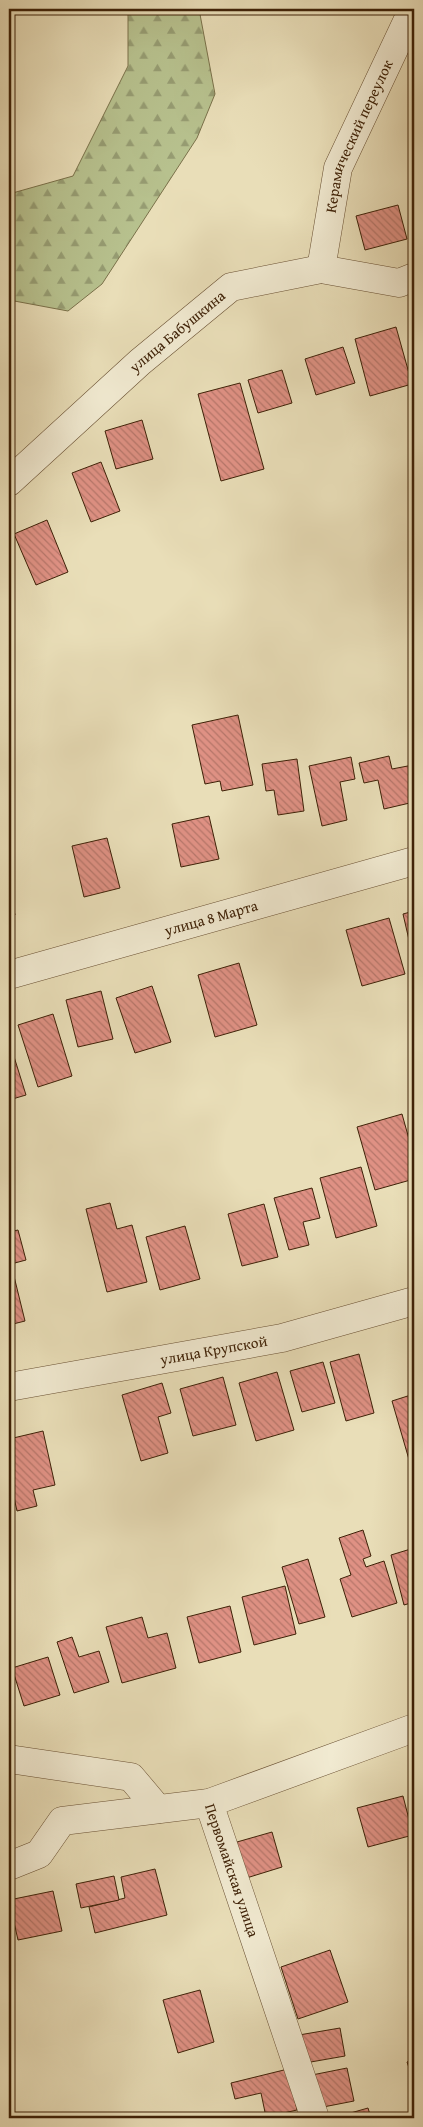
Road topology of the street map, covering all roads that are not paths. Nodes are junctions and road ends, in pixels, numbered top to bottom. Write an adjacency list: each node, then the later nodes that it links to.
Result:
1 (414, 9): 2 (street, Керамический переулок)
2 (321, 269): 3 (street, улица Бабушкина); 4 (street, улица Бабушкина)
3 (414, 277)
4 (9, 482)
5 (414, 861): 6 (street, улица 8 Марта)
6 (9, 975)
7 (414, 1301): 8 (street, улица Крупской)
8 (9, 1386)
9 (414, 1728): 11 (street, Первомайская улица)
10 (9, 1759): 12 (street)
11 (209, 1803): 12 (street); 14 (street, Первомайская улица)
12 (158, 1809): 13 (street)
13 (9, 1866)
14 (315, 2118)

